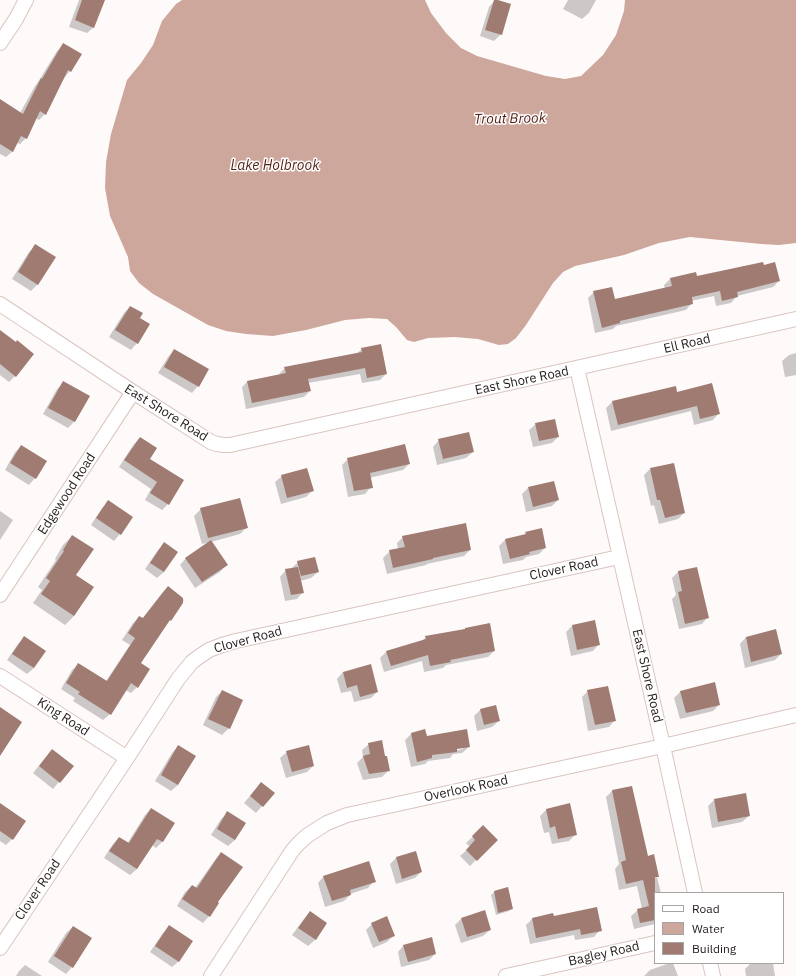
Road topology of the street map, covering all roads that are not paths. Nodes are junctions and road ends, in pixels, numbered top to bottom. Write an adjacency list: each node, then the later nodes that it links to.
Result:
1 (26, 0): 2 (street)
2 (0, 43)
3 (0, 304): 6 (street, East Shore Road)
4 (796, 319): 5 (street, Ell Road)
5 (577, 368): 6 (street, East Shore Road); 7 (street, East Shore Road)
6 (133, 392): 8 (street, Edgewood Road)
7 (619, 557): 11 (street, East Shore Road); 12 (street, Clover Road)
8 (0, 595)
9 (0, 676): 12 (street, King Road)
10 (796, 715): 11 (street, Overlook Road)
11 (663, 746): 13 (street, East Shore Road); 17 (street, Overlook Road)
12 (127, 758): 15 (street, Clover Road)
13 (695, 892)
14 (654, 943): 18 (street, Bagley Road)
15 (0, 948)
16 (710, 964): 19 (street)
17 (211, 976)
18 (506, 976)
19 (713, 976)

